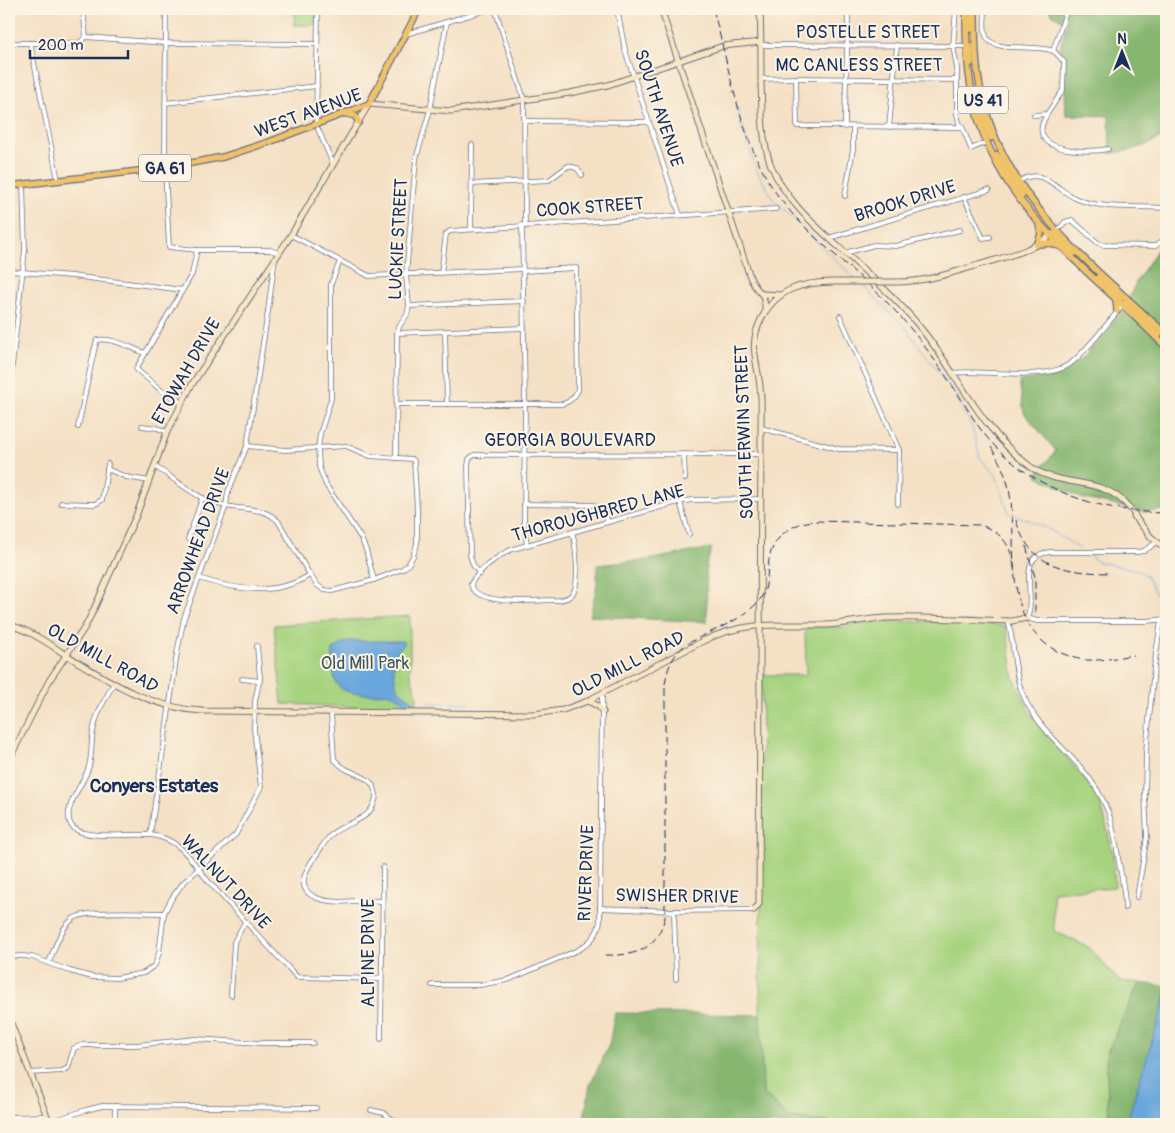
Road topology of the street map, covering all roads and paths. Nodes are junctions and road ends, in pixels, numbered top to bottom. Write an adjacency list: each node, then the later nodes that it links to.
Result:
1 (84, 9): 19 (street)
2 (166, 9): 22 (street)
3 (318, 9): 24 (street)
4 (420, 9): 18 (main road, ETOWAH DRIVE)
5 (490, 9): 17 (street)
6 (495, 9): 38 (street)
7 (618, 9): 31 (street, SOUTH AVENUE)
8 (661, 9): 30 (street)
9 (760, 9): 10 (street); 23 (street)
10 (848, 9): 25 (street)
11 (956, 9): 27 (street)
12 (966, 9): 28 (main road, US 41)
13 (971, 9): 28 (main road)
14 (974, 9): 28 (main road, US 41)
15 (985, 9): 29 (street)
16 (1067, 9): 29 (street)
17 (447, 22): 18 (street); 41 (street, LUCKIE STREET)
18 (406, 34): 40 (main road, ETOWAH DRIVE)
19 (86, 37): 21 (street); 22 (street)
20 (9, 43): 21 (street)
21 (30, 43): 59 (street)
22 (165, 43): 24 (street); 39 (street)
23 (761, 43): 25 (street, POSTELLE STREET); 30 (street, WEST AVENUE); 32 (street)
24 (316, 44): 37 (street)
25 (848, 45): 26 (street, POSTELLE STREET); 34 (street)
26 (897, 45): 27 (street, POSTELLE STREET); 35 (street)
27 (954, 46): 28 (street, POSTELLE STREET); 36 (street)
28 (971, 46): 53 (main road, US 41); 61 (main road, US 41)
29 (1053, 51): 43 (street)
30 (678, 61): 31 (street, WEST AVENUE); 70 (street)
31 (634, 76): 38 (street, WEST AVENUE); 47 (street, SOUTH AVENUE)
32 (762, 78): 33 (street, MC CANLESS STREET); 80 (street)
33 (796, 78): 34 (street, MC CANLESS STREET); 49 (street)
34 (845, 78): 35 (street, MC CANLESS STREET); 49 (street)
35 (893, 80): 36 (street, MC CANLESS STREET); 51 (street)
36 (957, 80): 52 (street)
37 (316, 86): 39 (street); 48 (street)
38 (524, 100): 41 (street, WEST AVENUE); 46 (street)
39 (165, 103): 57 (street)
40 (369, 104): 41 (street, WEST AVENUE); 42 (main road, WEST AVENUE / GA 61); 45 (street, ETOWAH DRIVE)
41 (430, 110): 93 (street, LUCKIE STREET)
42 (344, 113): 45 (main road); 48 (main road, WEST AVENUE / GA 61)
43 (1047, 114): 44 (street); 55 (street)
44 (1034, 115)
45 (359, 122): 56 (street, ETOWAH DRIVE)
46 (525, 122): 47 (street); 60 (street)
47 (648, 122): 71 (street, SOUTH AVENUE)
48 (317, 127): 56 (street); 57 (main road, WEST AVENUE / GA 61)
49 (845, 127): 50 (street)
50 (853, 127): 51 (street); 66 (street)
51 (889, 127): 52 (street)
52 (960, 127): 53 (street)
53 (986, 139): 72 (main road, US 41); 77 (main road)
54 (472, 144): 63 (street)
55 (1108, 149)
56 (333, 164): 76 (street, ETOWAH DRIVE)
57 (165, 168): 59 (main road, WEST AVENUE / GA 61); 83 (street)
58 (582, 175): 60 (street)
59 (58, 180): 62 (main road, WEST AVENUE / GA 61)
60 (525, 181): 63 (street); 73 (street)
61 (1018, 182): 68 (street); 77 (main road, US 41)
62 (23, 184): 64 (main road, WEST AVENUE / GA 61); 91 (street)
63 (472, 184): 74 (street)
64 (9, 186)
65 (988, 190): 67 (street, BROOK DRIVE)
66 (845, 196)
67 (964, 197): 79 (street); 80 (street, BROOK DRIVE)
68 (1166, 208)
69 (776, 209): 70 (street, COOK STREET)
70 (728, 211): 71 (street, COOK STREET); 95 (street)
71 (680, 215): 73 (street, COOK STREET)
72 (1038, 223): 77 (main road, US 41); 81 (main road)
73 (523, 224): 74 (street, COOK STREET); 89 (street)
74 (471, 229): 92 (street, COOK STREET)
75 (960, 230): 85 (street)
76 (291, 234): 84 (street, ETOWAH DRIVE); 87 (street)
77 (1053, 234): 78 (street); 81 (street); 82 (main road, US 41); 99 (main road, US 41)
78 (1166, 236)
79 (990, 237)
80 (829, 238): 85 (street)
81 (1038, 245): 82 (main road); 96 (street, bridge)
82 (1063, 248): 88 (main road, US 41)
83 (197, 250): 84 (street); 94 (street)
84 (279, 253): 86 (street, ETOWAH DRIVE)
85 (846, 253): 114 (street)
86 (275, 258): 116 (street, ETOWAH DRIVE); 124 (street, ARROWHEAD DRIVE)
87 (340, 261): 93 (street); 125 (street)
88 (1078, 263): 97 (main road, US 41); 99 (main road)
89 (523, 270): 92 (street); 98 (street); 119 (street)
90 (9, 271): 91 (street)
91 (22, 271): 94 (street); 107 (street)
92 (441, 273): 93 (street)
93 (406, 275): 101 (street, LUCKIE STREET)
94 (183, 290): 113 (street)
95 (762, 294): 96 (street); 100 (street); 103 (street)
96 (781, 295): 100 (street, SOUTH ERWIN STREET)
97 (1115, 298): 99 (main road, US 41); 102 (main road)
98 (524, 301): 101 (street); 105 (street)
99 (1125, 302): 102 (street); 110 (main road, US 41); 111 (main road); 112 (main road, US 41)
100 (772, 303): 103 (street, SOUTH ERWIN STREET)
101 (409, 306): 109 (street, LUCKIE STREET)
102 (1117, 311): 114 (street)
103 (764, 314): 122 (street, SOUTH ERWIN STREET)
104 (840, 316): 126 (street)
105 (524, 328): 108 (street); 119 (street)
106 (9, 330): 107 (street)
107 (16, 330): 115 (street)
108 (445, 332): 109 (street); 118 (street)
109 (397, 333): 117 (street, LUCKIE STREET)
110 (1166, 334)
111 (1166, 341)
112 (1166, 347)
113 (145, 353): 116 (street); 120 (street)
114 (952, 373): 147 (street)
115 (9, 392)
116 (182, 403): 123 (street, ETOWAH DRIVE)
117 (396, 404): 118 (street); 130 (street, LUCKIE STREET)
118 (447, 404): 119 (street)
119 (525, 404): 127 (street)
120 (78, 426)
121 (142, 426): 123 (street)
122 (761, 428): 126 (street); 129 (street, SOUTH ERWIN STREET)
123 (168, 432): 132 (street, ETOWAH DRIVE)
124 (247, 446): 125 (street); 142 (street, ARROWHEAD DRIVE)
125 (318, 448): 130 (street); 153 (street)
126 (899, 450): 141 (street)
127 (524, 454): 128 (street, GEORGIA BOULEVARD); 140 (street); 150 (street, GEORGIA BOULEVARD)
128 (684, 454): 129 (street, GEORGIA BOULEVARD); 134 (street)
129 (761, 454): 136 (street, SOUTH ERWIN STREET)
130 (396, 458): 153 (street)
131 (108, 464): 133 (street)
132 (154, 466): 135 (street, ETOWAH DRIVE); 137 (street)
133 (107, 469): 135 (street); 139 (street)
134 (685, 479)
135 (149, 480): 161 (street, ETOWAH DRIVE)
136 (761, 499): 138 (street, THOROUGHBRED LANE); 158 (street, SOUTH ERWIN STREET)
137 (202, 500): 142 (street); 146 (street)
138 (680, 502): 143 (street, THOROUGHBRED LANE); 145 (street)
139 (61, 503)
140 (524, 504): 143 (street); 148 (street)
141 (898, 504)
142 (226, 506): 151 (street); 152 (street, ARROWHEAD DRIVE)
143 (608, 522): 144 (street, THOROUGHBRED LANE)
144 (572, 532): 148 (street, THOROUGHBRED LANE); 150 (street)
145 (689, 534)
146 (188, 538)
147 (1157, 542): 149 (street); 154 (street)
148 (526, 545): 150 (street, THOROUGHBRED LANE)
149 (1166, 549)
150 (480, 574)
151 (310, 575): 152 (street); 153 (street)
152 (199, 578): 167 (street, ARROWHEAD DRIVE)
153 (374, 580)
154 (1027, 618): 156 (street, OLD MILL ROAD); 157 (street)
155 (1166, 619): 157 (street)
156 (1008, 621): 158 (street, OLD MILL ROAD); 178 (street)
157 (1161, 621): 175 (street)
158 (760, 625): 165 (street, OLD MILL ROAD); 179 (street, SOUTH ERWIN STREET)
159 (9, 626): 161 (street, OLD MILL ROAD)
160 (257, 646): 163 (street)
161 (66, 655): 164 (street, OLD MILL ROAD); 171 (street, ETOWAH DRIVE)
162 (242, 679): 163 (street)
163 (260, 681): 168 (street)
164 (114, 683): 167 (street, OLD MILL ROAD); 172 (street, WALNUT DRIVE)
165 (602, 695): 166 (street, OLD MILL ROAD); 170 (street, RIVER DRIVE)
166 (588, 701): 169 (street, OLD MILL ROAD); 170 (street)
167 (170, 707): 168 (street, OLD MILL ROAD); 172 (street, ARROWHEAD DRIVE)
168 (255, 711): 169 (street, OLD MILL ROAD); 174 (street)
169 (330, 712): 176 (street)
170 (602, 712): 177 (street, RIVER DRIVE)
171 (9, 764)
172 (150, 835): 174 (street, WALNUT DRIVE)
173 (382, 867): 176 (street, ALPINE DRIVE)
174 (198, 869): 181 (street); 182 (street, WALNUT DRIVE)
175 (1137, 897)
176 (381, 901): 185 (street, ALPINE DRIVE)
177 (600, 908): 180 (street, SWISHER DRIVE); 187 (street, RIVER DRIVE)
178 (1125, 908)
179 (754, 910): 180 (street, SWISHER DRIVE)
180 (674, 911): 186 (street)
181 (164, 914): 184 (street); 184 (street)
182 (245, 922): 185 (street, WALNUT DRIVE); 188 (street)
183 (9, 957): 184 (street)
184 (49, 962)
185 (381, 979): 190 (street, ALPINE DRIVE)
186 (676, 979)
187 (432, 985)
188 (231, 995)
189 (9, 1018): 192 (street)
190 (381, 1039)
191 (314, 1044): 192 (street)
192 (30, 1073): 196 (street)
193 (115, 1106): 194 (street); 198 (street); 199 (street)
194 (316, 1108)
195 (371, 1110): 200 (street)
196 (46, 1116): 197 (street); 198 (street)
197 (9, 1117)
198 (49, 1123)
199 (115, 1124)
200 (398, 1124)

